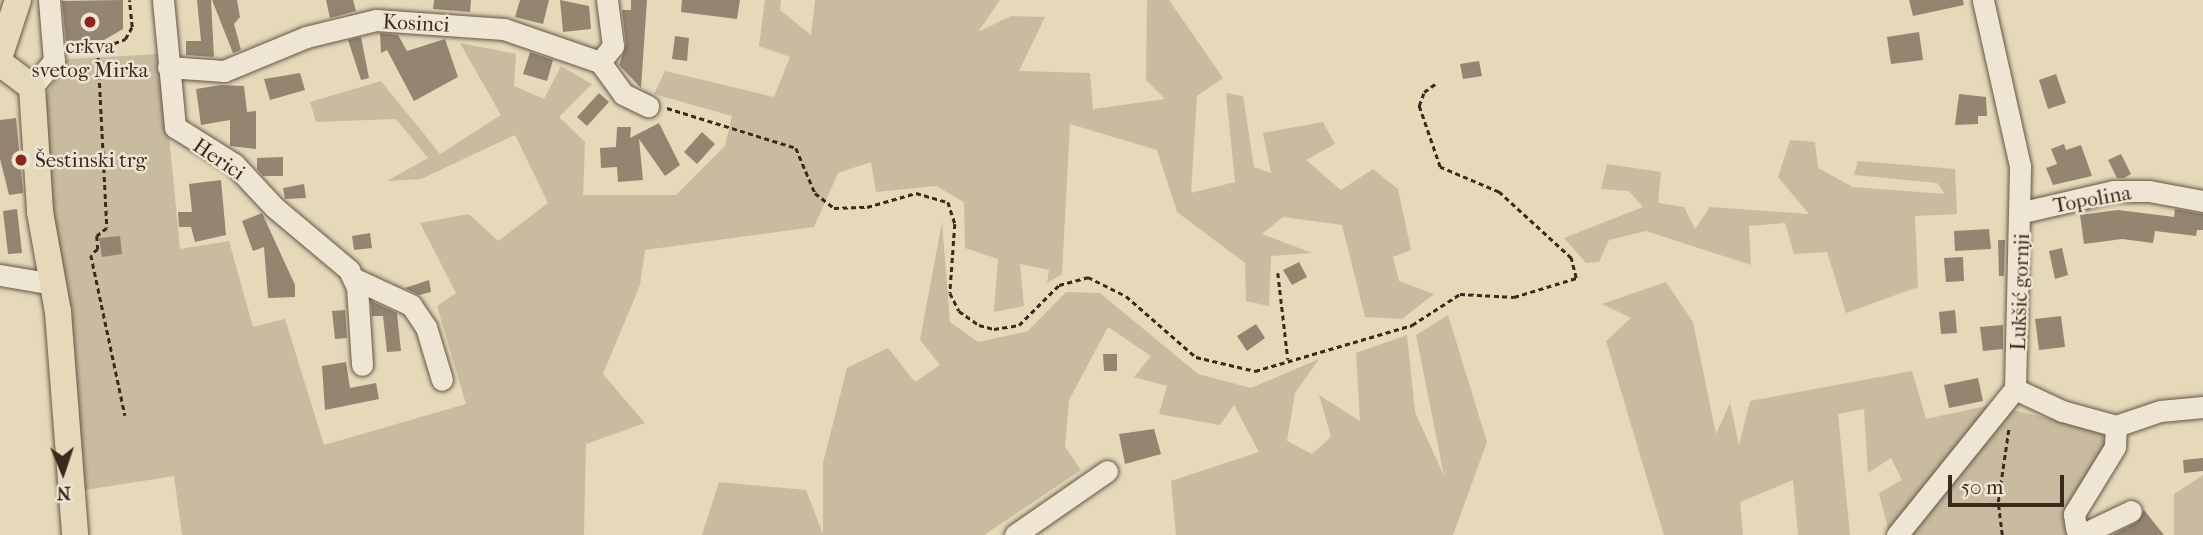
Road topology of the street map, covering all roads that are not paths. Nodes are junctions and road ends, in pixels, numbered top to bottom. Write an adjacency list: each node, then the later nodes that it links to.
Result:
1 (48, 0): 10 (street)
2 (163, 0): 9 (street, Herici)
3 (607, 0): 7 (street)
4 (1983, 0): 13 (street, Lukšić gornji)
5 (14, 7): 6 (main road)
6 (0, 55)
7 (600, 62): 9 (street, Kosinci); 11 (street)
8 (0, 63): 10 (main road)
9 (168, 67): 15 (street, Herici)
10 (32, 87): 16 (main road)
11 (648, 106)
12 (2203, 201): 13 (street, Topolina)
13 (2023, 212): 19 (street, Lukšić gornji)
14 (0, 275): 16 (street)
15 (355, 279): 17 (street); 18 (street, Herici)
16 (54, 284): 24 (main road)
17 (362, 365)
18 (442, 380)
19 (2015, 390): 21 (street); 26 (street)
20 (2203, 407): 21 (street)
21 (2116, 426): 23 (street)
22 (1107, 471): 25 (street)
23 (2131, 511)
24 (75, 535)
25 (1015, 535)
26 (1897, 535)

